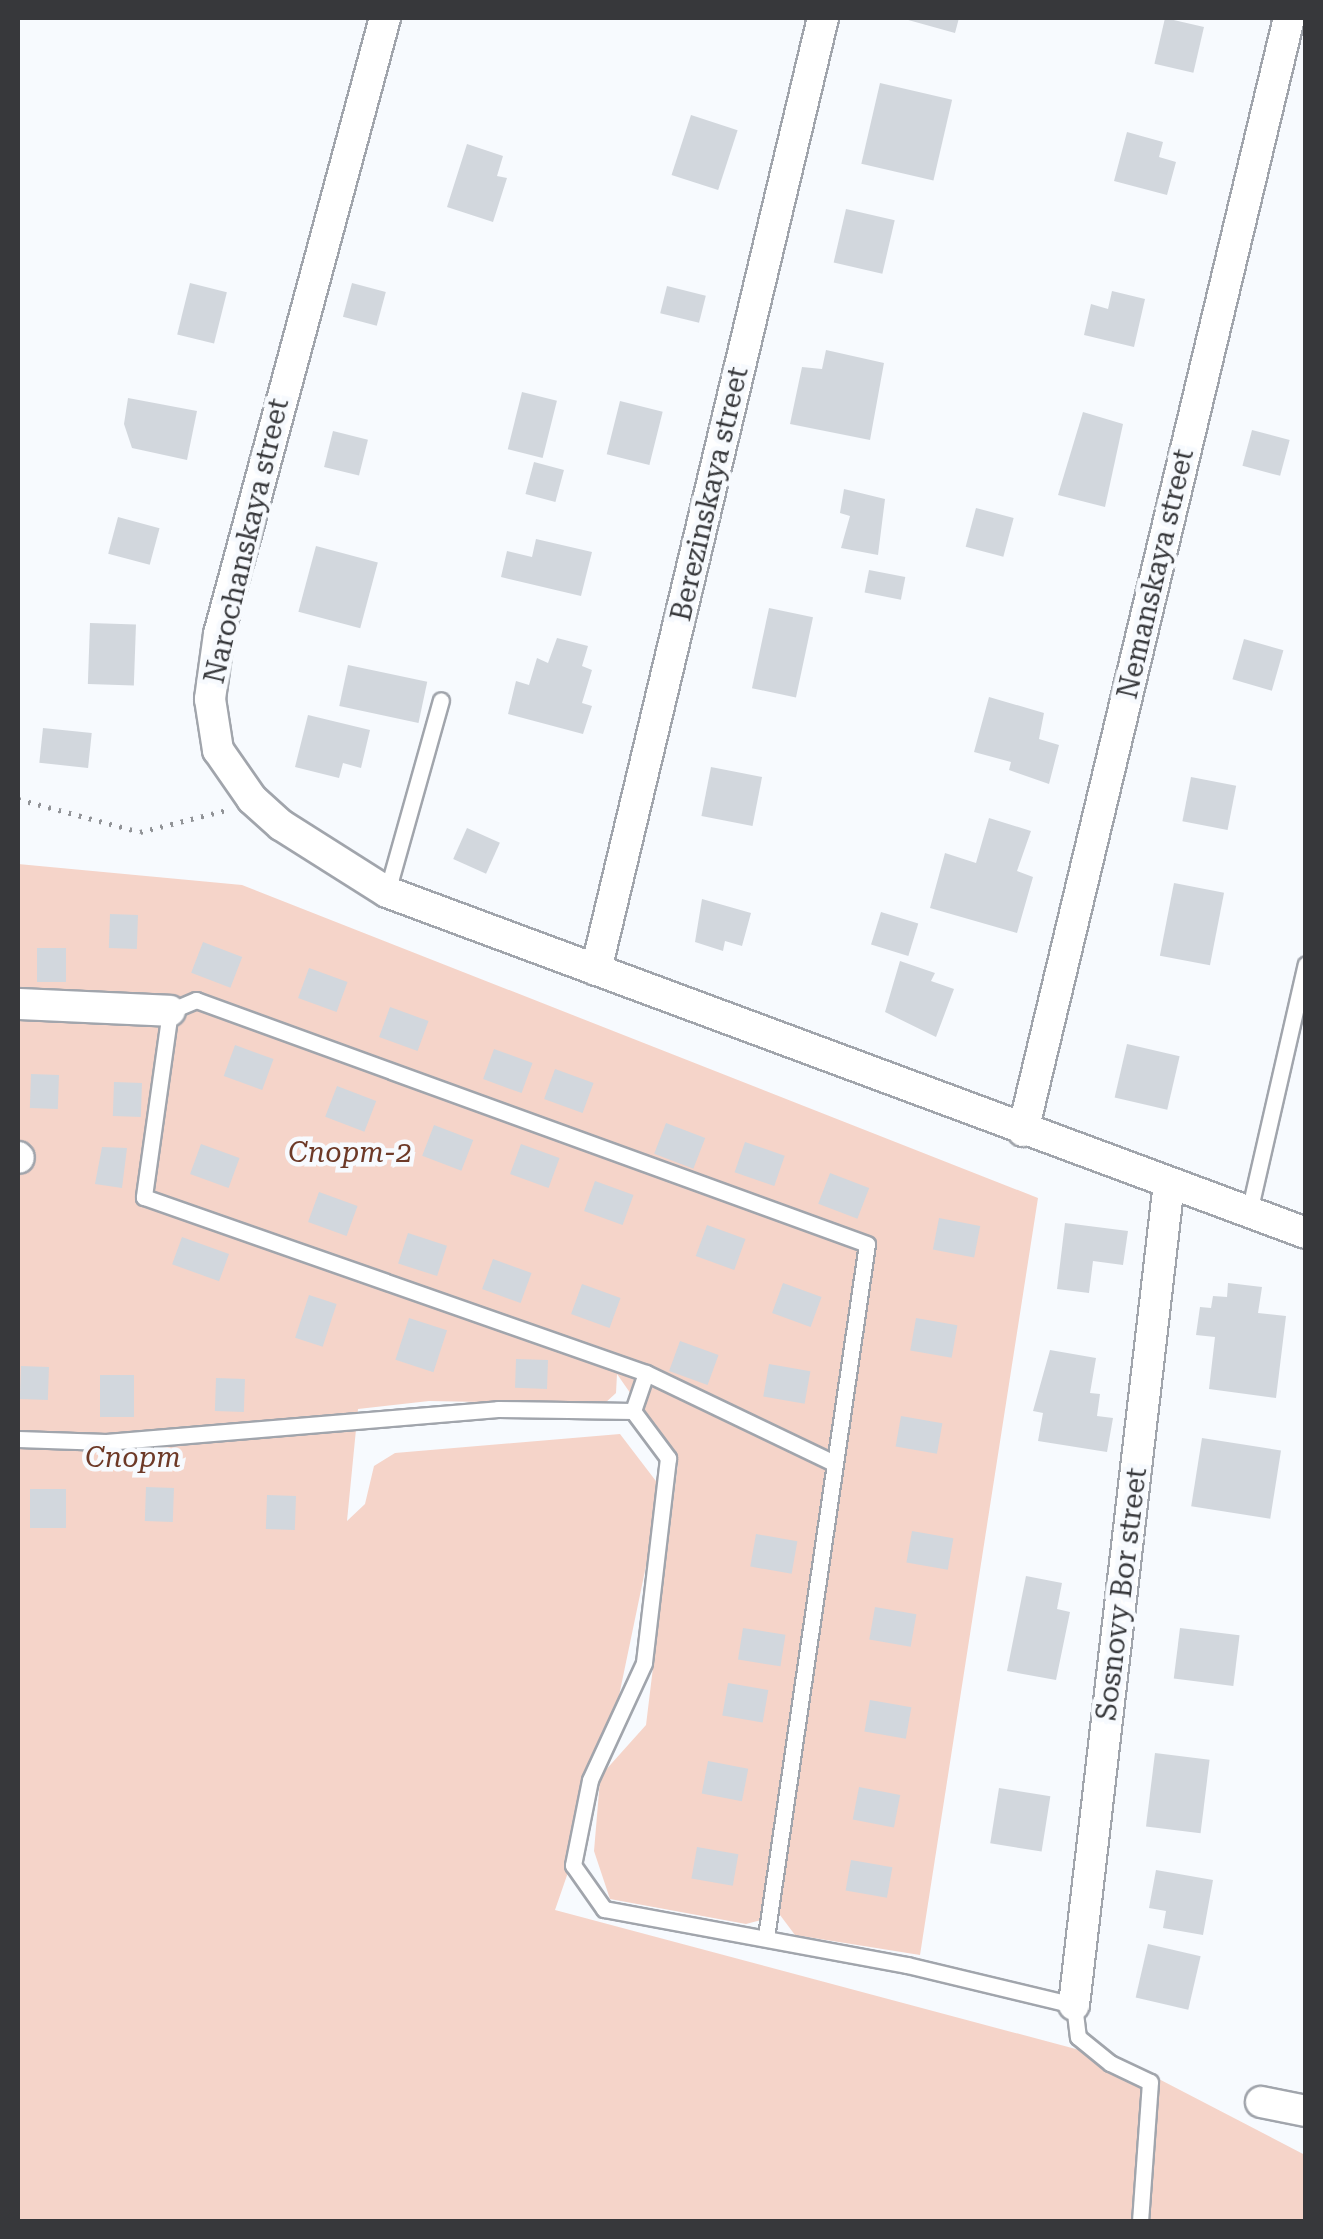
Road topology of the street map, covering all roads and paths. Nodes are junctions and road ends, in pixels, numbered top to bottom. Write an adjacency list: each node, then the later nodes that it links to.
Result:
1 (385, 18): 6 (street, Narochanskaya street)
2 (823, 18): 9 (street, Berezinskaya street)
3 (1289, 18): 12 (street, Nemanskaya street)
4 (440, 700): 7 (lane)
5 (18, 799): 6 (path)
6 (252, 799): 7 (street, Narochanskaya street)
7 (387, 892): 9 (street, Narochanskaya street)
8 (1306, 964): 14 (lane)
9 (596, 970): 12 (street, Narochanskaya street)
10 (18, 1004): 11 (street)
11 (170, 1011): 16 (lane); 19 (lane)
12 (1023, 1131): 13 (street, Narochanskaya street)
13 (1169, 1183): 14 (street, Narochanskaya street); 21 (street, Sosnovy Bor street)
14 (1249, 1212): 15 (street, Narochanskaya street)
15 (1306, 1233)
16 (646, 1372): 17 (lane); 19 (lane)
17 (634, 1411): 18 (lane); 20 (lane)
18 (18, 1439)
19 (834, 1464): 20 (lane)
20 (766, 1937): 21 (lane)
21 (1074, 2005): 24 (lane)
22 (1262, 2102): 23 (street)
23 (1306, 2111)
24 (1140, 2222)

